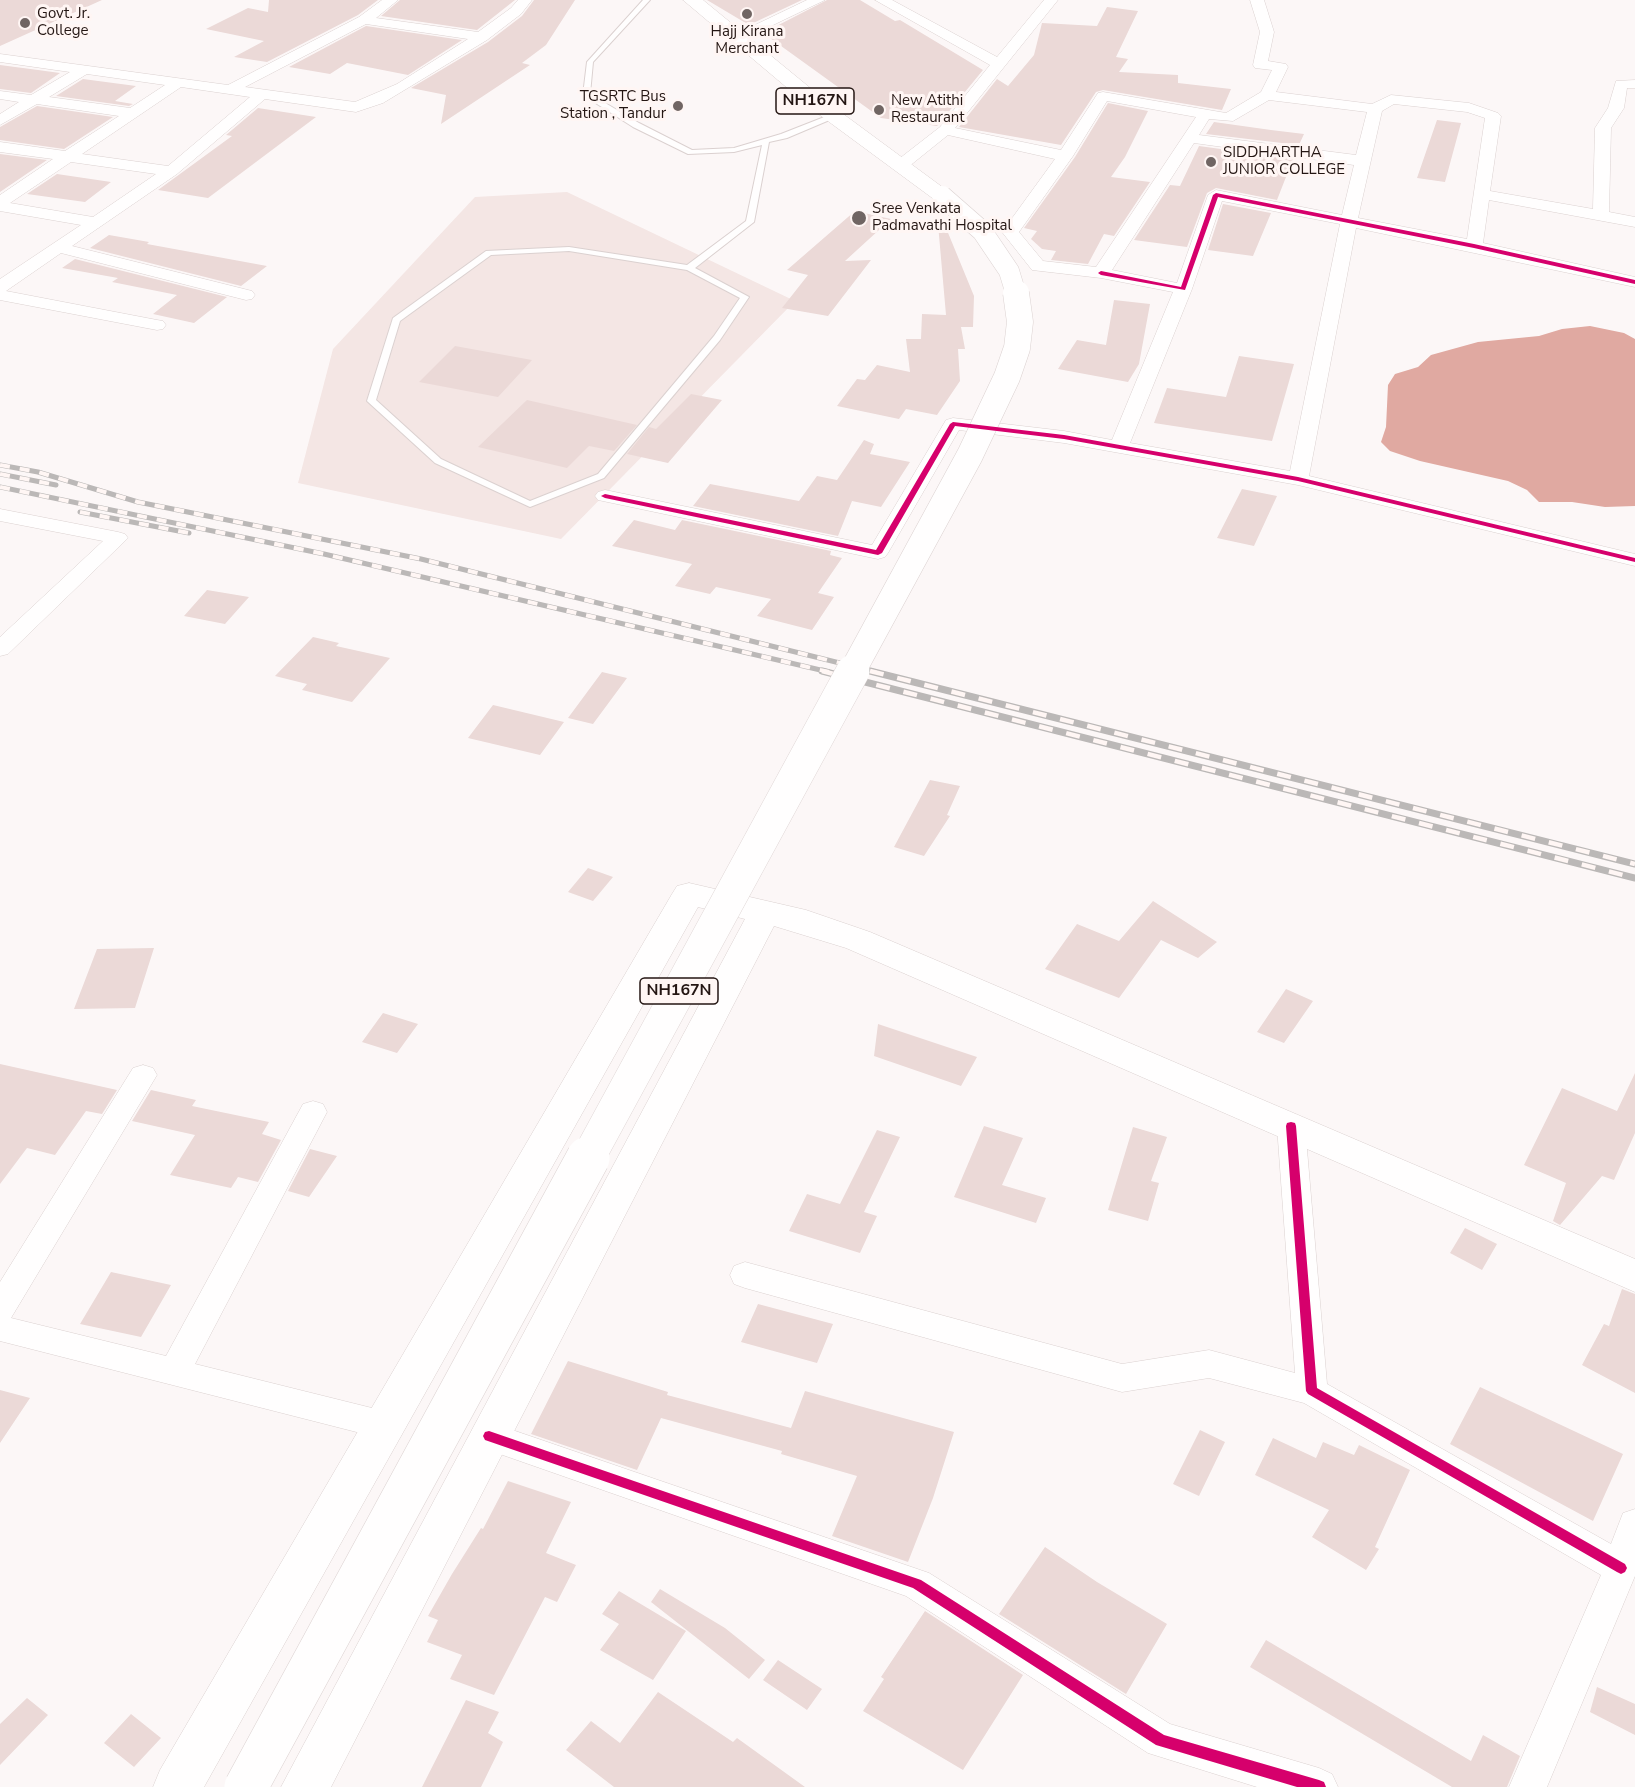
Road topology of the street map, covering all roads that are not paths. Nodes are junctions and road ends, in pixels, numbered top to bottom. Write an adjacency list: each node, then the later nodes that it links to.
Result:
1 (391, 0): 9 (street)
2 (525, 0): 11 (street)
3 (647, 0): 31 (lane)
4 (692, 0): 10 (main road, NH167N)
5 (818, 0): 10 (street)
6 (882, 0): 13 (street)
7 (1051, 0): 13 (street)
8 (1257, 0): 20 (street)
9 (364, 20): 11 (street); 17 (street)
10 (739, 36): 27 (main road, NH167N)
11 (482, 37): 18 (street)
12 (0, 58): 14 (street)
13 (998, 64): 29 (street)
14 (86, 69): 15 (street); 21 (street)
15 (181, 81): 17 (street); 25 (street)
16 (1635, 84): 22 (street)
17 (233, 88): 18 (street)
18 (263, 93): 37 (street)
19 (0, 95): 21 (street)
20 (1267, 95): 24 (street); 26 (street)
21 (35, 99): 25 (street); 28 (street)
22 (1616, 108): 23 (street); 40 (street)
23 (1635, 108)
24 (1375, 109): 35 (street); 38 (street)
25 (133, 113): 34 (street)
26 (1205, 114): 30 (street); 33 (street)
27 (835, 116): 31 (lane); 36 (main road, NH167N)
28 (0, 120)
29 (945, 130): 33 (street); 36 (street)
30 (1189, 138): 35 (street); 47 (street)
31 (766, 141): 46 (lane)
32 (0, 147): 34 (street)
33 (1065, 156): 47 (street)
34 (67, 157): 37 (street); 39 (street)
35 (1363, 161): 41 (street)
36 (901, 165): 75 (main road, NH167N, bridge)
37 (171, 171): 42 (street)
38 (1481, 194): 40 (street); 44 (street)
39 (0, 204): 42 (street)
40 (1601, 216): 43 (street)
41 (1349, 220): 44 (street); 50 (street); 55 (street)
42 (95, 222): 45 (street)
43 (1635, 222)
44 (1474, 246): 48 (street)
45 (58, 247): 49 (street); 52 (street)
46 (689, 268): 46 (lane)
47 (1101, 273): 50 (street)
48 (1635, 282)
49 (0, 287)
50 (1184, 289): 54 (street)
51 (0, 295): 53 (street)
52 (246, 295)
53 (157, 325)
54 (1119, 446): 55 (street); 56 (street)
55 (1298, 479): 58 (street)
56 (605, 496)
57 (0, 515): 59 (street)
58 (1635, 560)
59 (0, 649)
60 (765, 912): 63 (main road); 70 (main road); 71 (main road)
61 (142, 1075): 66 (street)
62 (313, 1112): 68 (street)
63 (1291, 1126): 65 (main road); 69 (street)
64 (745, 1275): 69 (street)
65 (1635, 1276)
66 (0, 1309)
67 (0, 1328): 68 (street)
68 (174, 1372): 70 (street)
69 (1312, 1391): 73 (street)
70 (384, 1425): 74 (main road)
71 (489, 1436): 76 (main road); 77 (street)
72 (1635, 1524): 73 (street)
73 (1621, 1568): 78 (street)
74 (177, 1787)
75 (246, 1787)
76 (305, 1787)
77 (1319, 1787)
78 (1528, 1787)

